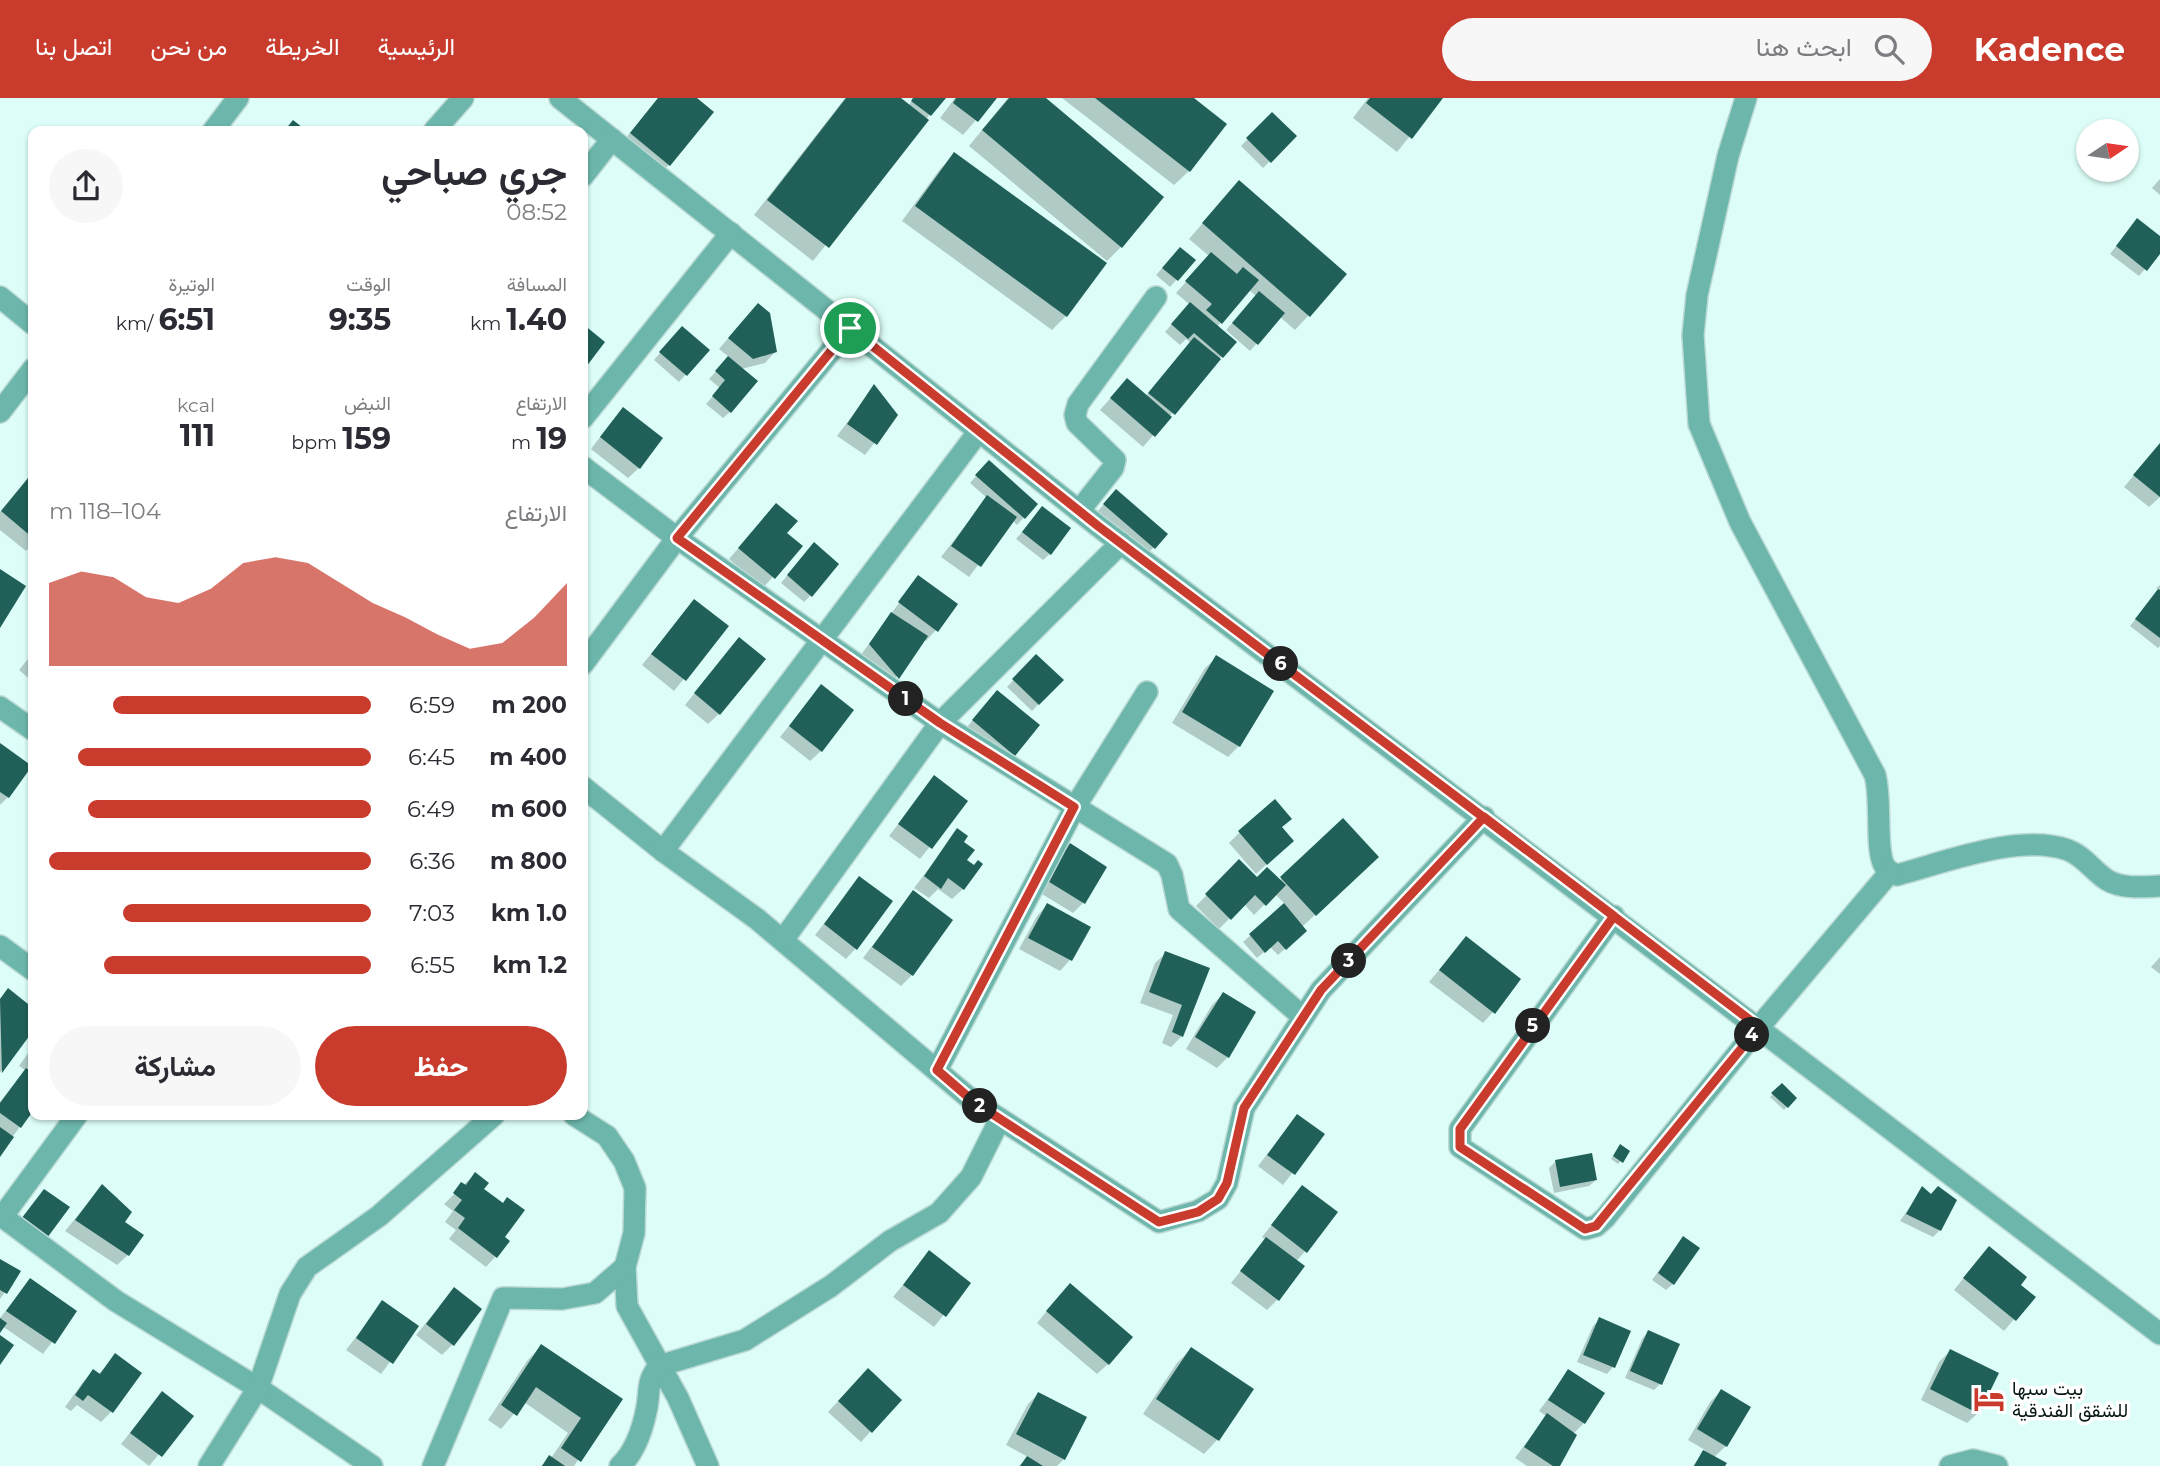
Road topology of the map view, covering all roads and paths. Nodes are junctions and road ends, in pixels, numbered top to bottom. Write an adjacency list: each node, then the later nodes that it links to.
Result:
1 (238, 98): 5 (street)
2 (463, 98): 6 (street)
3 (561, 98): 7 (street)
4 (1746, 98): 32 (street)
5 (217, 126)
6 (439, 126)
7 (612, 139): 8 (street); 9 (street)
8 (588, 170)
9 (731, 233): 13 (street); 16 (street)
10 (0, 297): 12 (street)
11 (1156, 297): 19 (street)
12 (28, 320)
13 (850, 328): 17 (street); 20 (street)
14 (28, 379): 15 (street)
15 (0, 412)
16 (588, 412)
17 (979, 430): 19 (street); 22 (street)
18 (588, 471): 20 (street)
19 (1079, 511): 21 (street)
20 (677, 538): 22 (street); 23 (street)
21 (1121, 543): 26 (street); 30 (street)
22 (822, 639): 26 (street); 31 (street)
23 (588, 657)
24 (1147, 692): 29 (street)
25 (0, 707): 27 (street)
26 (940, 723): 29 (street); 35 (street)
27 (28, 727)
28 (588, 790): 31 (street)
29 (1074, 807): 38 (street); 40 (street)
30 (1484, 817): 34 (street); 38 (street)
31 (663, 851): 35 (street)
32 (1890, 872): 33 (street); 39 (street)
33 (2160, 886)
34 (1614, 916): 39 (street); 39 (street)
35 (783, 940): 40 (street)
36 (0, 946): 37 (street)
37 (28, 966)
38 (1303, 1017): 41 (street)
39 (1759, 1027): 47 (street)
40 (937, 1070): 41 (street)
41 (1000, 1119): 48 (street)
42 (73, 1120): 45 (street)
43 (488, 1120): 49 (street)
44 (583, 1120): 46 (street)
45 (1, 1216): 49 (street)
46 (625, 1266): 48 (street); 52 (street)
47 (2160, 1334)
48 (659, 1366): 53 (street); 54 (street)
49 (258, 1388): 50 (street); 51 (street)
50 (209, 1466)
51 (372, 1466)
52 (433, 1466)
53 (620, 1466)
54 (708, 1466)
55 (1950, 1466): 56 (street)
56 (1997, 1466)

